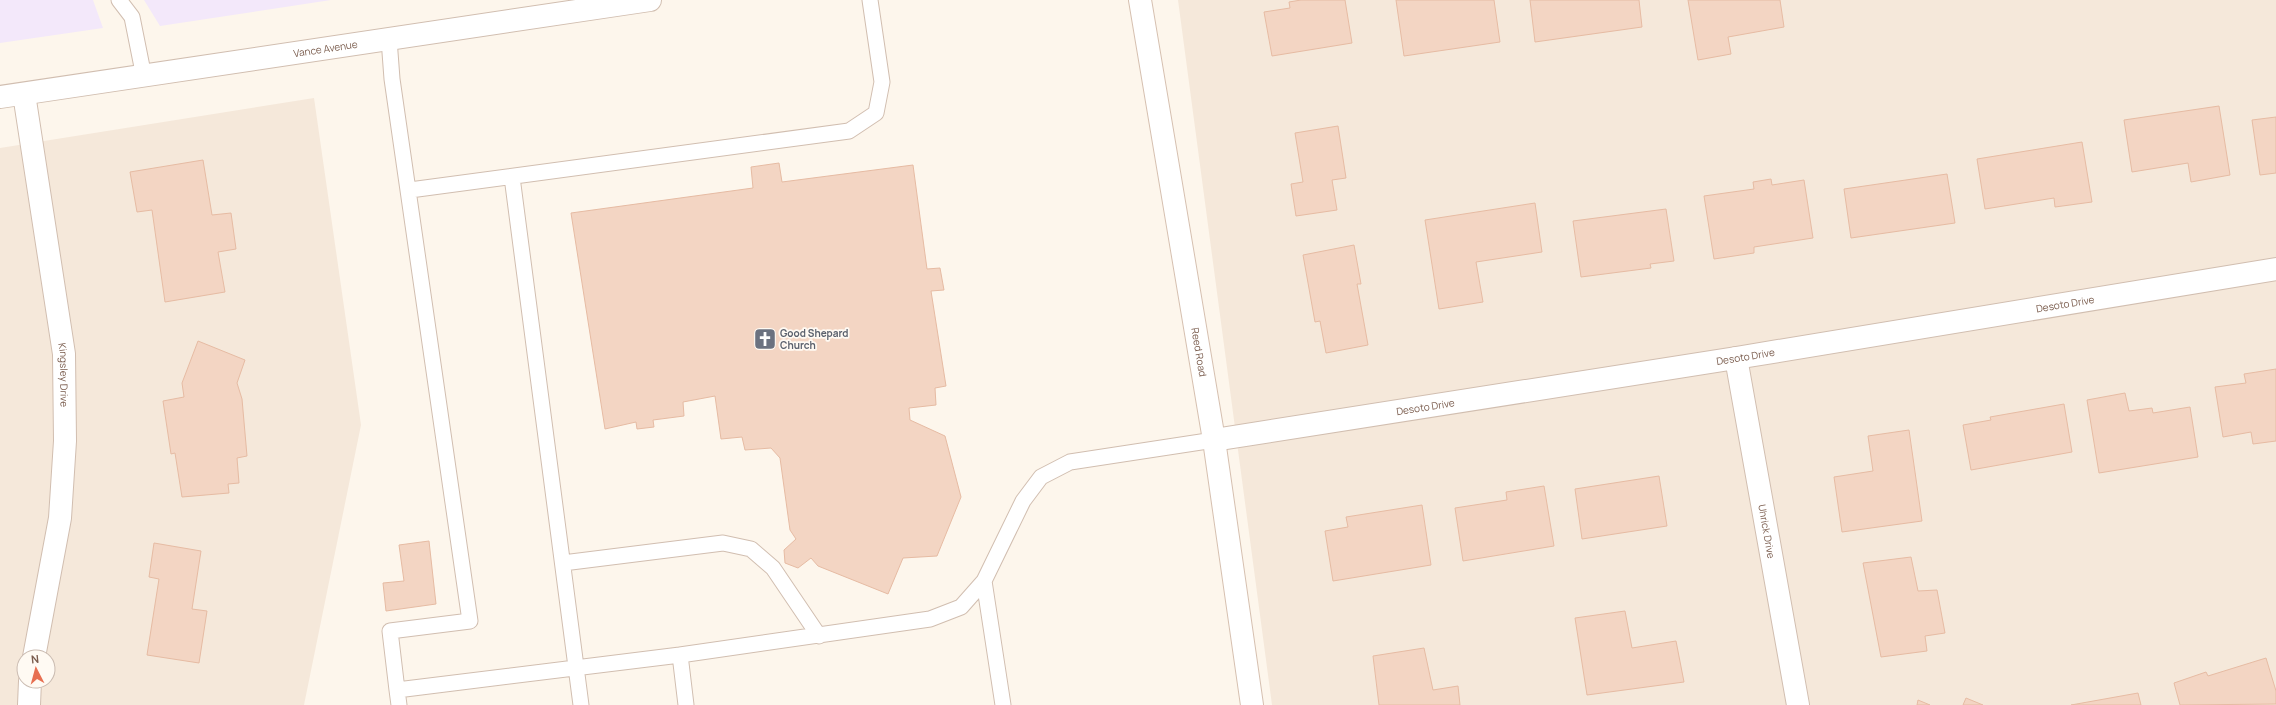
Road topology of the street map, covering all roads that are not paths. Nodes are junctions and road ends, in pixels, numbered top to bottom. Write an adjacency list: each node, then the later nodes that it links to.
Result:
1 (119, 0): 6 (lane)
2 (650, 0): 5 (street, Vance Avenue)
3 (870, 0): 9 (lane)
4 (1140, 0): 13 (street, Reed Road)
5 (389, 40): 6 (street, Vance Avenue); 10 (lane)
6 (144, 77): 7 (street, Vance Avenue)
7 (24, 94): 8 (street, Vance Avenue); 17 (street, Kingsley Drive)
8 (0, 97)
9 (512, 177): 10 (lane); 14 (lane)
10 (410, 190): 21 (lane)
11 (2276, 269): 12 (street, Desoto Drive)
12 (1736, 358): 13 (street, Desoto Drive); 27 (street, Uhrick Drive)
13 (1214, 440): 15 (lane); 26 (street, Reed Road)
14 (563, 563): 16 (lane); 19 (lane)
15 (984, 581): 16 (lane); 25 (lane)
16 (819, 636): 18 (lane)
17 (35, 649)
18 (680, 655): 19 (lane); 24 (lane)
19 (577, 668): 21 (lane); 23 (lane)
20 (30, 689): 22 (street)
21 (398, 698)
22 (29, 705)
23 (581, 705)
24 (686, 705)
25 (1003, 705)
26 (1252, 705)
27 (1798, 705)

